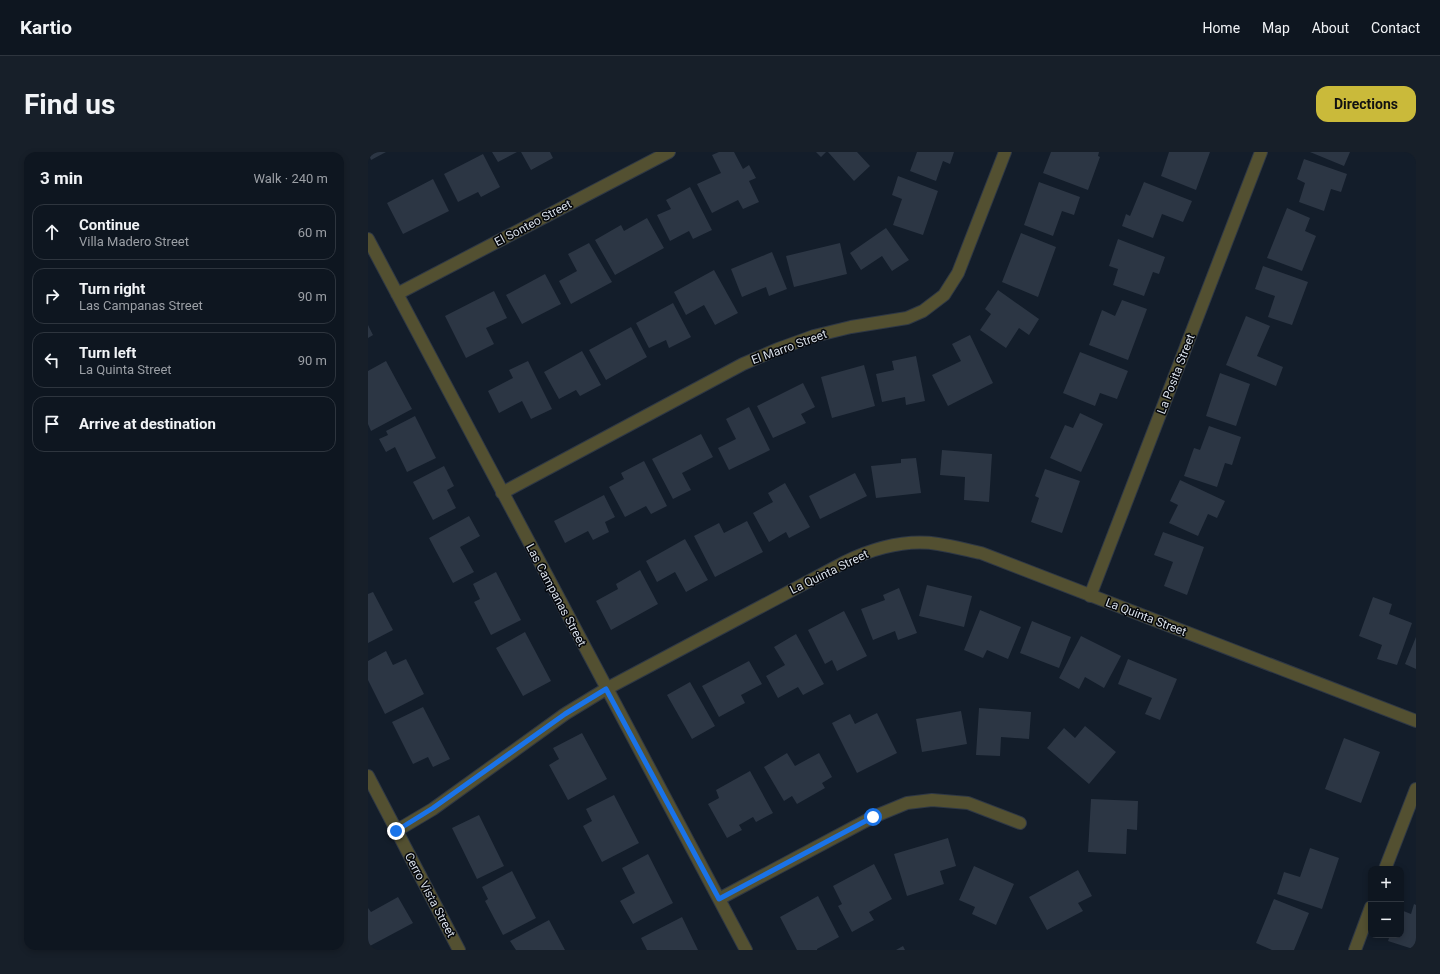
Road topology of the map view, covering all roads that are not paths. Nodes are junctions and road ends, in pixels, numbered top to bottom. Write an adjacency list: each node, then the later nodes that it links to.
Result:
1 (669, 152): 5 (street, El Sonteo Street)
2 (1005, 152): 6 (street, El Marro Street)
3 (1261, 152): 7 (street, La Posita Street)
4 (368, 239): 5 (street, Las Campanas Street)
5 (397, 294): 6 (street, Las Campanas Street)
6 (502, 493): 8 (street, Las Campanas Street)
7 (1090, 596): 8 (street, La Quinta Street); 9 (street, La Quinta Street)
8 (606, 689): 13 (street, La Quinta Street); 15 (street, Las Campanas Street)
9 (1416, 721)
10 (368, 776): 13 (street, Cerro Vista Street)
11 (1416, 789): 14 (street)
12 (1020, 823): 15 (street)
13 (396, 831): 17 (street, Cerro Vista Street)
14 (1387, 866)
15 (719, 899): 18 (street, Las Campanas Street)
16 (1368, 915): 19 (street)
17 (458, 950)
18 (746, 950)
19 (1354, 950)

